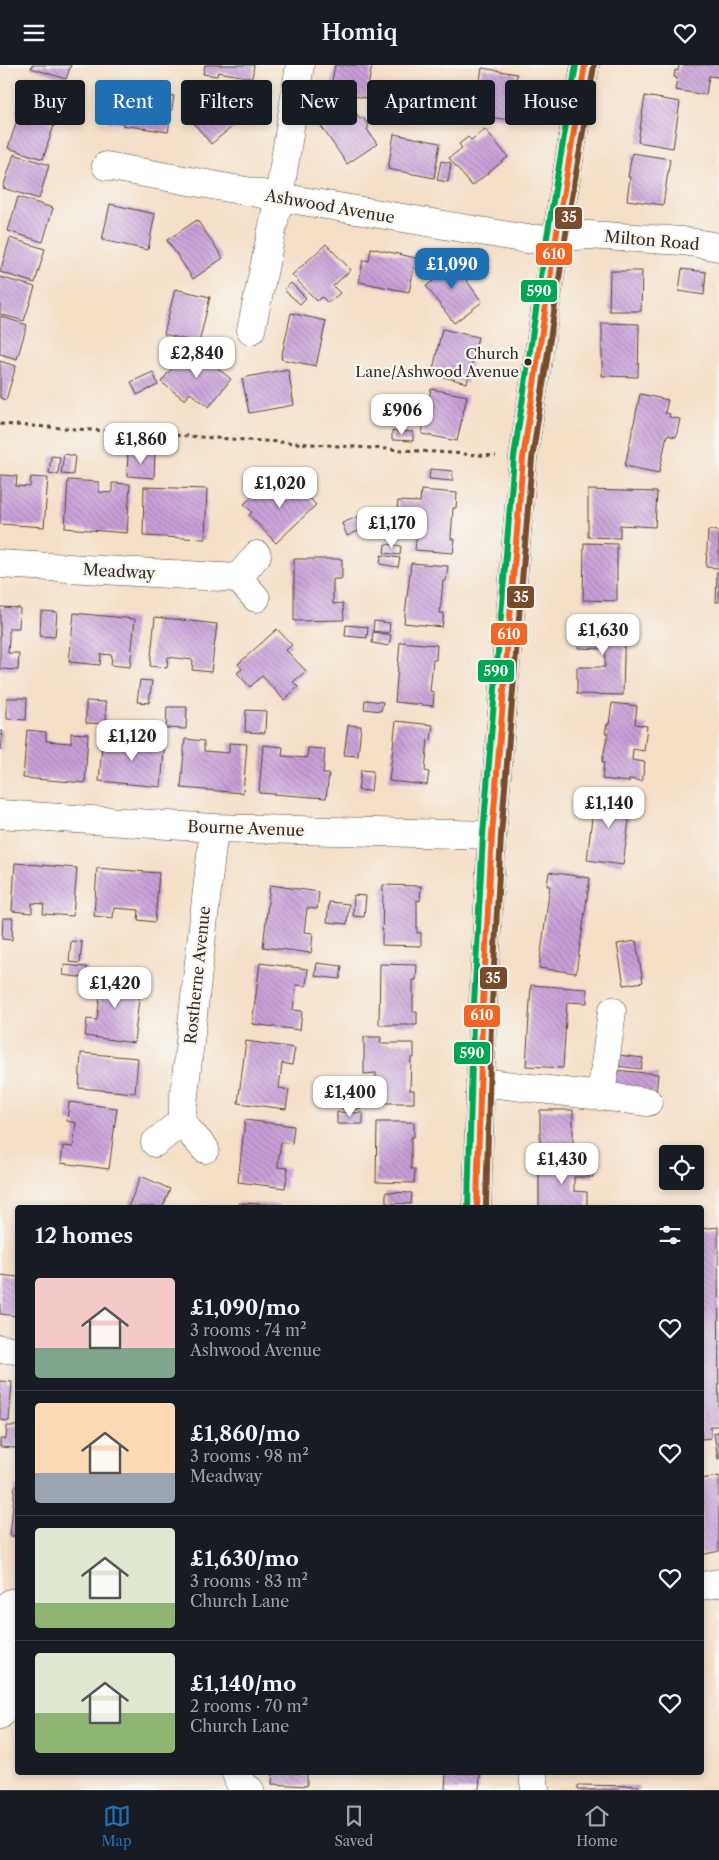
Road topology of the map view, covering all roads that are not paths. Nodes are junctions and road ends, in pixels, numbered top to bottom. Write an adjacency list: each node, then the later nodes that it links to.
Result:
1 (300, 65): 4 (street)
2 (585, 65): 5 (street)
3 (106, 166): 4 (street, Ashwood Avenue)
4 (279, 197): 5 (street, Ashwood Avenue); 7 (street)
5 (556, 238): 6 (street, Milton Road); 14 (street)
6 (719, 247)
7 (251, 330)
8 (257, 555): 10 (street)
9 (0, 564): 10 (street, Meadway)
10 (238, 578): 11 (street)
11 (256, 598)
12 (0, 815): 13 (street, Bourne Avenue)
13 (214, 828): 14 (street, Bourne Avenue); 19 (street, Rostherne Avenue)
14 (492, 835): 16 (street)
15 (612, 1011): 17 (street)
16 (480, 1082): 17 (street); 22 (street)
17 (601, 1096): 18 (street)
18 (648, 1102)
19 (181, 1122): 20 (street); 21 (street)
20 (155, 1143)
21 (204, 1149)
22 (477, 1205)
23 (0, 1349): 24 (street)
24 (15, 1350)
25 (719, 1583): 26 (street)
26 (704, 1586)
27 (9, 1603): 28 (street)
28 (0, 1715)
29 (237, 1775): 31 (street)
30 (533, 1775): 32 (street)
31 (250, 1790)
32 (535, 1790)

